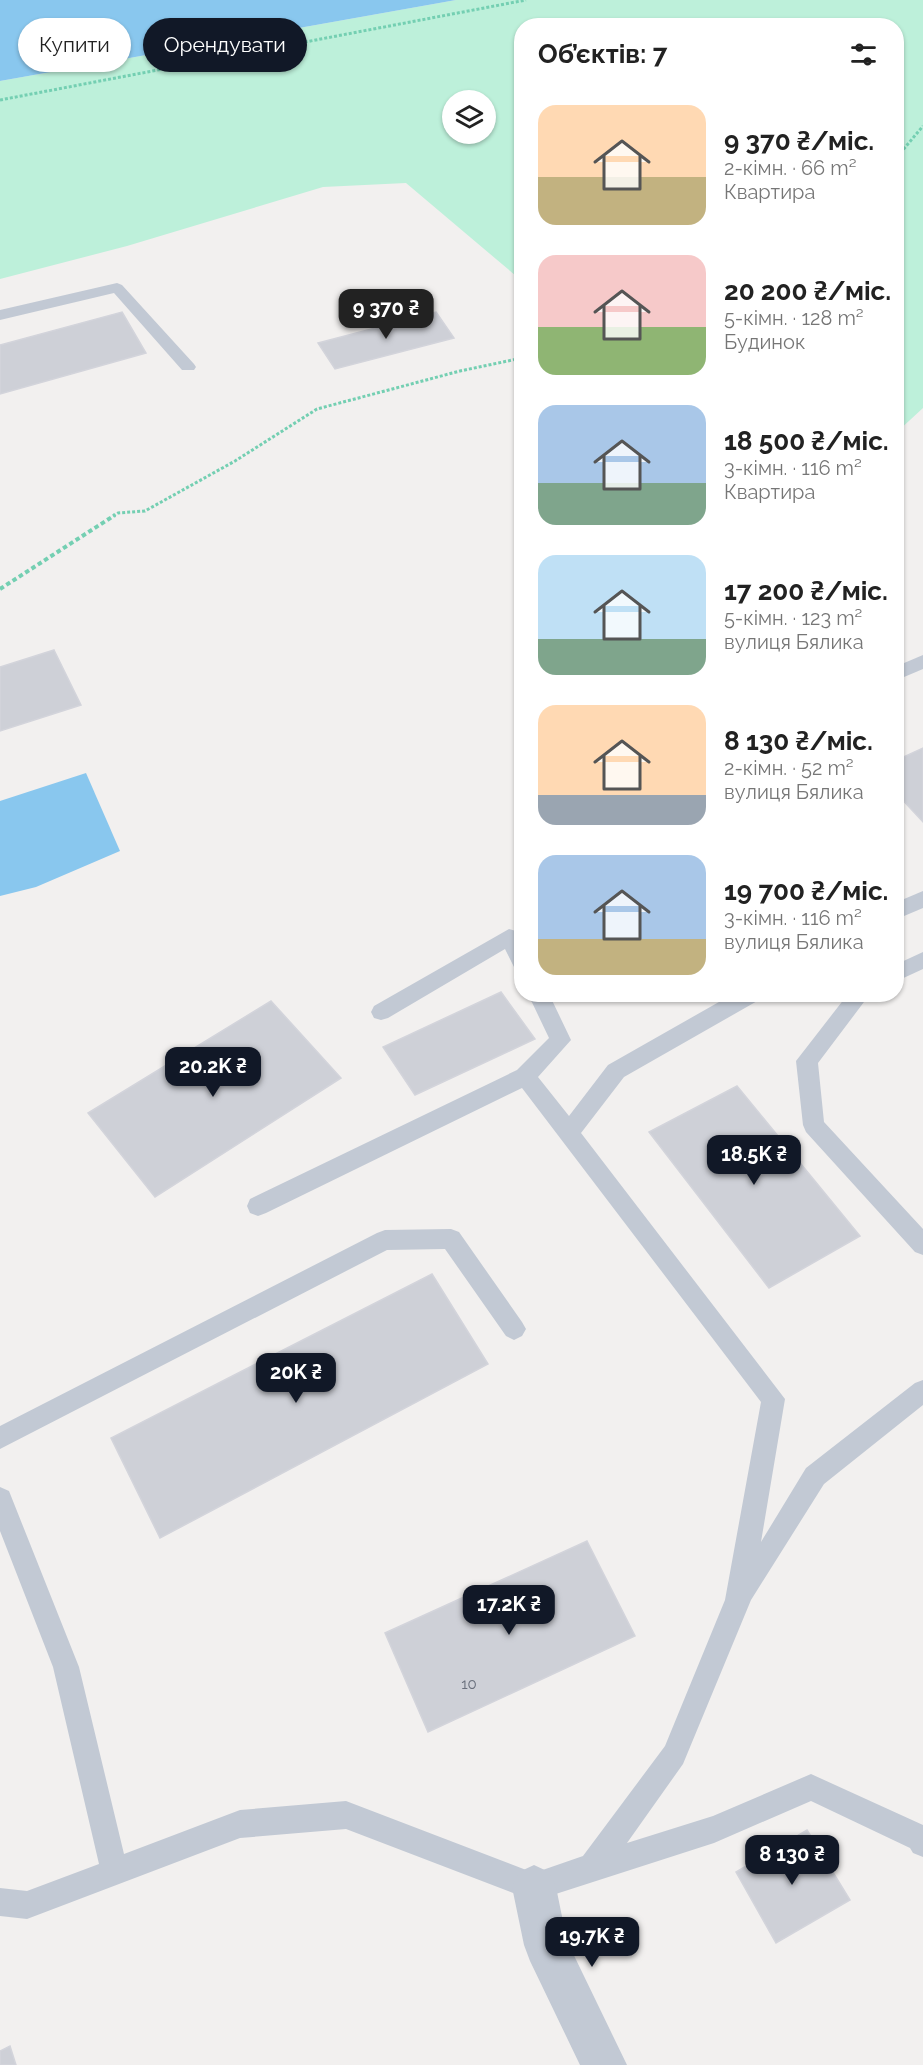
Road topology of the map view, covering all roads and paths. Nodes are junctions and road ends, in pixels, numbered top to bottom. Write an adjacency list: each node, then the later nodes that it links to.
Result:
1 (526, 0): 2 (path)
2 (0, 100)
3 (923, 126): 4 (path)
4 (904, 149)
5 (0, 315): 7 (lane)
6 (514, 360): 8 (path)
7 (188, 367)
8 (0, 589)
9 (923, 660): 10 (lane)
10 (904, 670)
11 (923, 900): 12 (lane)
12 (904, 908)
13 (514, 947): 19 (lane)
14 (923, 960): 15 (lane)
15 (904, 970)
16 (542, 1002): 20 (lane)
17 (738, 1002): 21 (lane)
18 (854, 1002): 23 (lane)
19 (381, 1012)
20 (525, 1076): 21 (lane); 22 (lane)
21 (568, 1134): 28 (lane)
22 (258, 1206)
23 (923, 1245)
24 (514, 1329): 26 (lane)
25 (923, 1391): 28 (lane)
26 (0, 1438)
27 (0, 1499): 31 (lane)
28 (738, 1600): 30 (lane)
29 (923, 1843): 30 (lane)
30 (592, 1867): 32 (lane)
31 (115, 1872): 32 (lane); 33 (lane)
32 (534, 1887): 34 (street)
33 (0, 1902)
34 (604, 2065)

